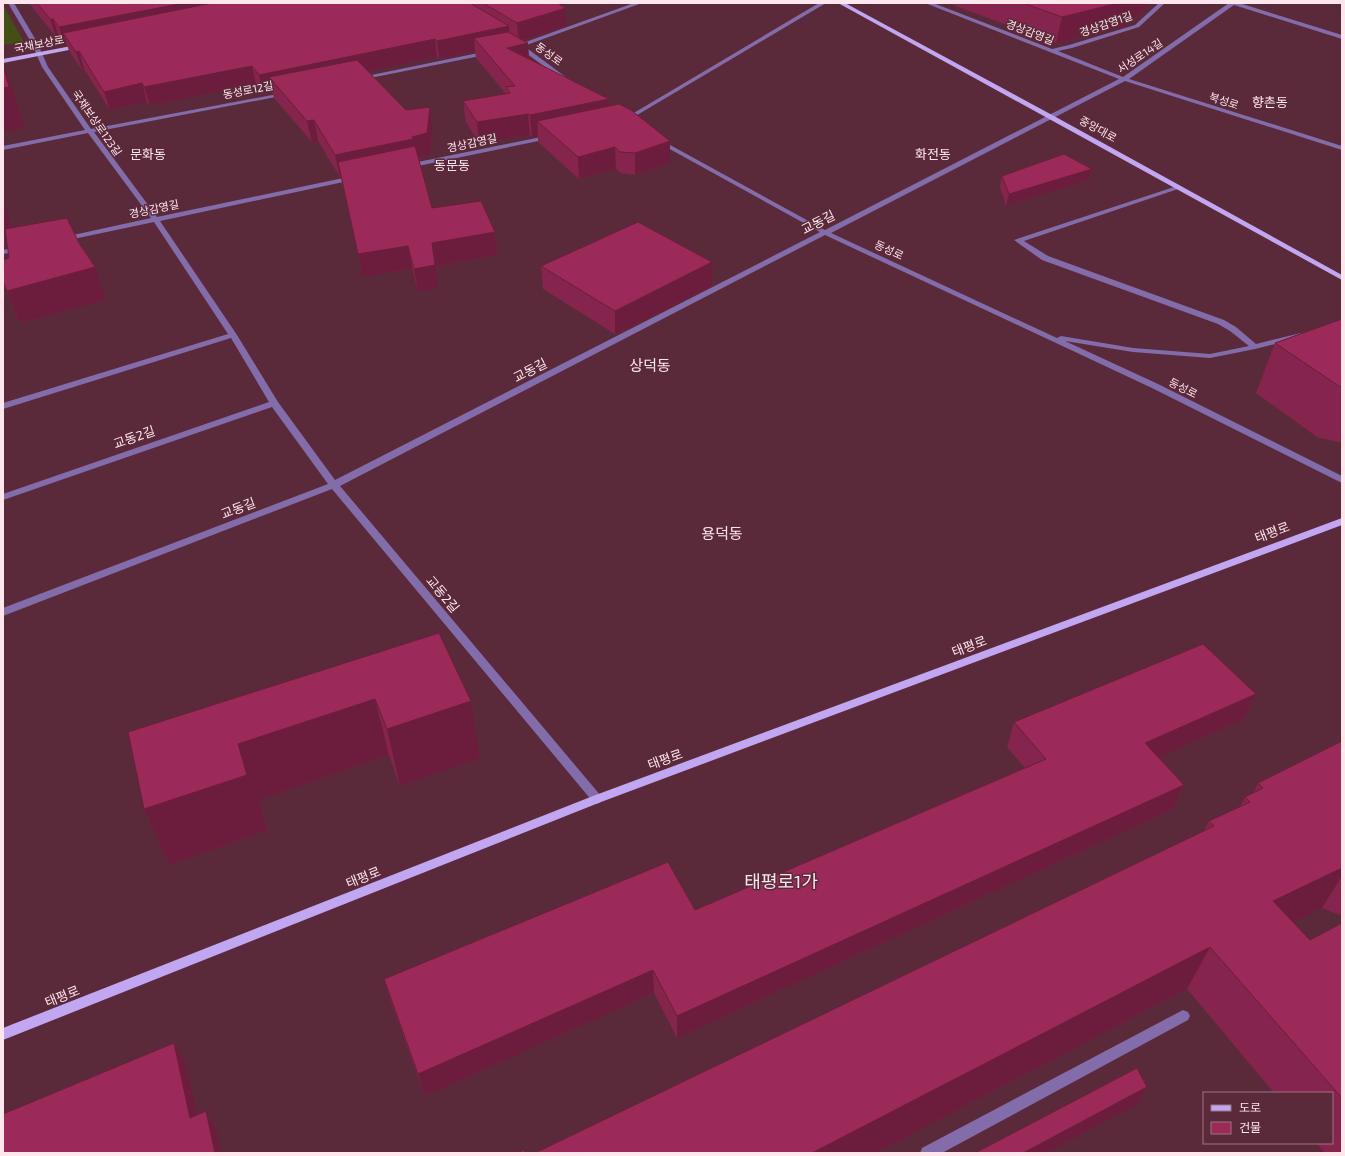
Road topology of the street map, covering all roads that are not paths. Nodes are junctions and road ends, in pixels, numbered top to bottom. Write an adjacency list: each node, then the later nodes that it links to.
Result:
1 (11, 3): 14 (street, 국채보상로123길)
2 (639, 3): 11 (street)
3 (823, 3): 21 (street)
4 (841, 3): 20 (main road, 중앙대로)
5 (928, 3): 13 (street, 경상감영길)
6 (1162, 3): 13 (street, 경상감영1길)
7 (1233, 3): 8 (street); 17 (street, 서성로14길)
8 (1342, 37)
9 (508, 38): 11 (street, 동성로)
10 (87, 45): 14 (main road, 국채보상로)
11 (517, 47): 18 (street, 동성로)
12 (497, 51): 16 (street)
13 (1050, 51): 17 (street, 경상감영길)
14 (40, 54): 15 (main road, 국채보상로); 22 (street, 국채보상로123길)
15 (3, 61)
16 (356, 79)
17 (1124, 79): 20 (street, 서성로14길); 26 (street, 북성로)
18 (578, 89)
19 (293, 92): 22 (street, 동성로12길)
20 (1052, 116): 29 (main road, 중앙대로); 31 (street, 교동길)
21 (622, 122)
22 (90, 132): 25 (street, 동성로12길); 30 (street, 국채보상로123길)
23 (561, 134): 27 (street, 경상감영길)
24 (652, 137): 31 (street, 동성로)
25 (3, 148)
26 (1342, 148)
27 (397, 169)
28 (358, 177): 30 (street, 경상감영길)
29 (1179, 187): 35 (main road, 중앙대로); 39 (street)
30 (155, 219): 32 (street, 경상감영길); 37 (street, 교동2길)
31 (826, 233): 38 (street, 동성로); 43 (street, 교동길)
32 (56, 241)
33 (26, 247): 34 (street)
34 (3, 252)
35 (1342, 278)
36 (1306, 334): 39 (street)
37 (233, 335): 40 (street, 교동2길); 41 (street)
38 (1048, 336): 39 (street); 42 (street, 동성로)
39 (1256, 347)
40 (274, 403): 43 (street, 교동2길); 44 (street, 교동2길)
41 (3, 406)
42 (1342, 480)
43 (334, 485): 46 (street, 교동길); 47 (street, 교동2길)
44 (3, 497)
45 (1342, 521): 47 (main road, 태평로)
46 (3, 612)
47 (597, 799): 49 (main road, 태평로)
48 (1183, 1016): 50 (street)
49 (3, 1034)
50 (927, 1153)

